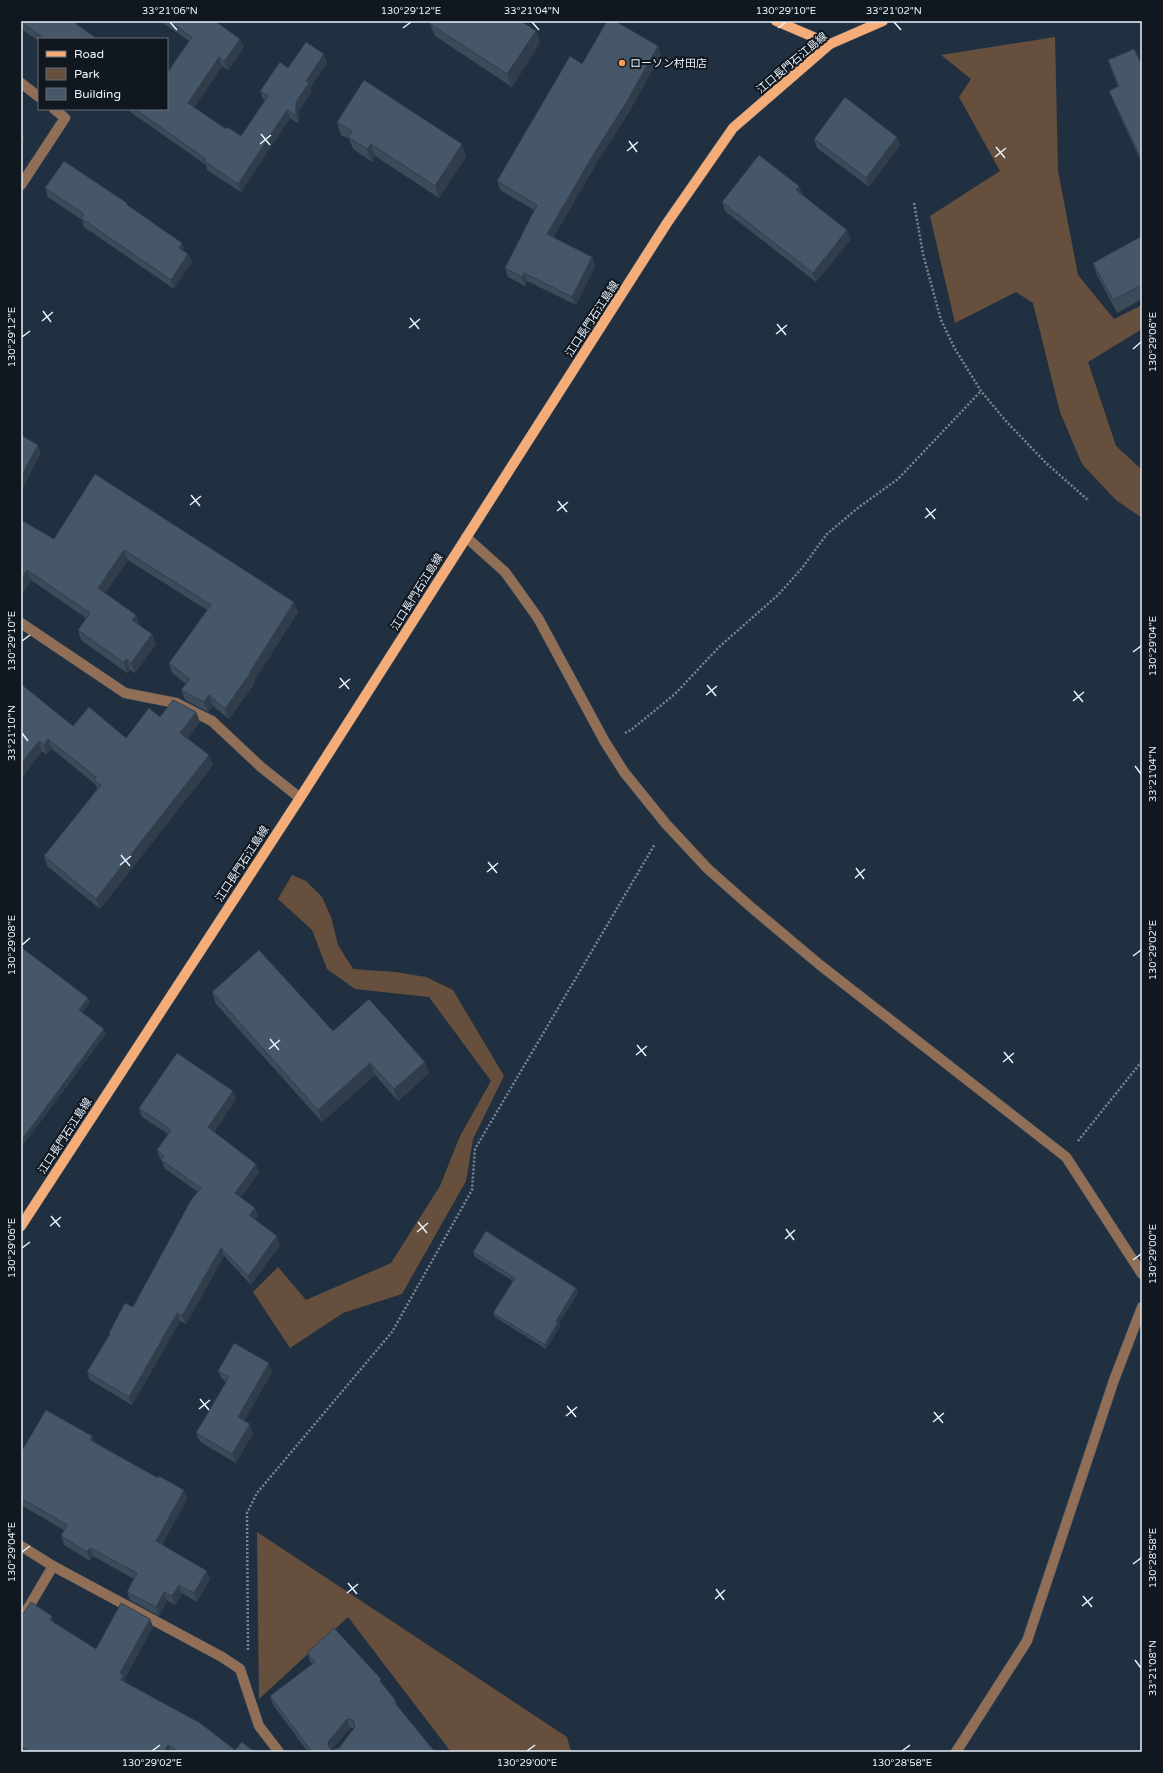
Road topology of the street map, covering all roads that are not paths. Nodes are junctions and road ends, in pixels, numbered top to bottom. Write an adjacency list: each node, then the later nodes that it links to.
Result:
1 (776, 21): 3 (main road)
2 (884, 21): 3 (main road, 江口長門石江島線)
3 (830, 44): 8 (main road, 江口長門石江島線)
4 (21, 83): 5 (street)
5 (38, 96)
6 (55, 110): 7 (street)
7 (21, 185)
8 (466, 536): 10 (main road, 江口長門石江島線); 12 (street)
9 (21, 623): 10 (street)
10 (300, 798): 11 (main road, 江口長門石江島線)
11 (21, 1226)
12 (1142, 1274)
13 (1142, 1307): 18 (street)
14 (21, 1546): 15 (street)
15 (53, 1566): 16 (street); 17 (street)
16 (21, 1620)
17 (279, 1752)
18 (956, 1752)

